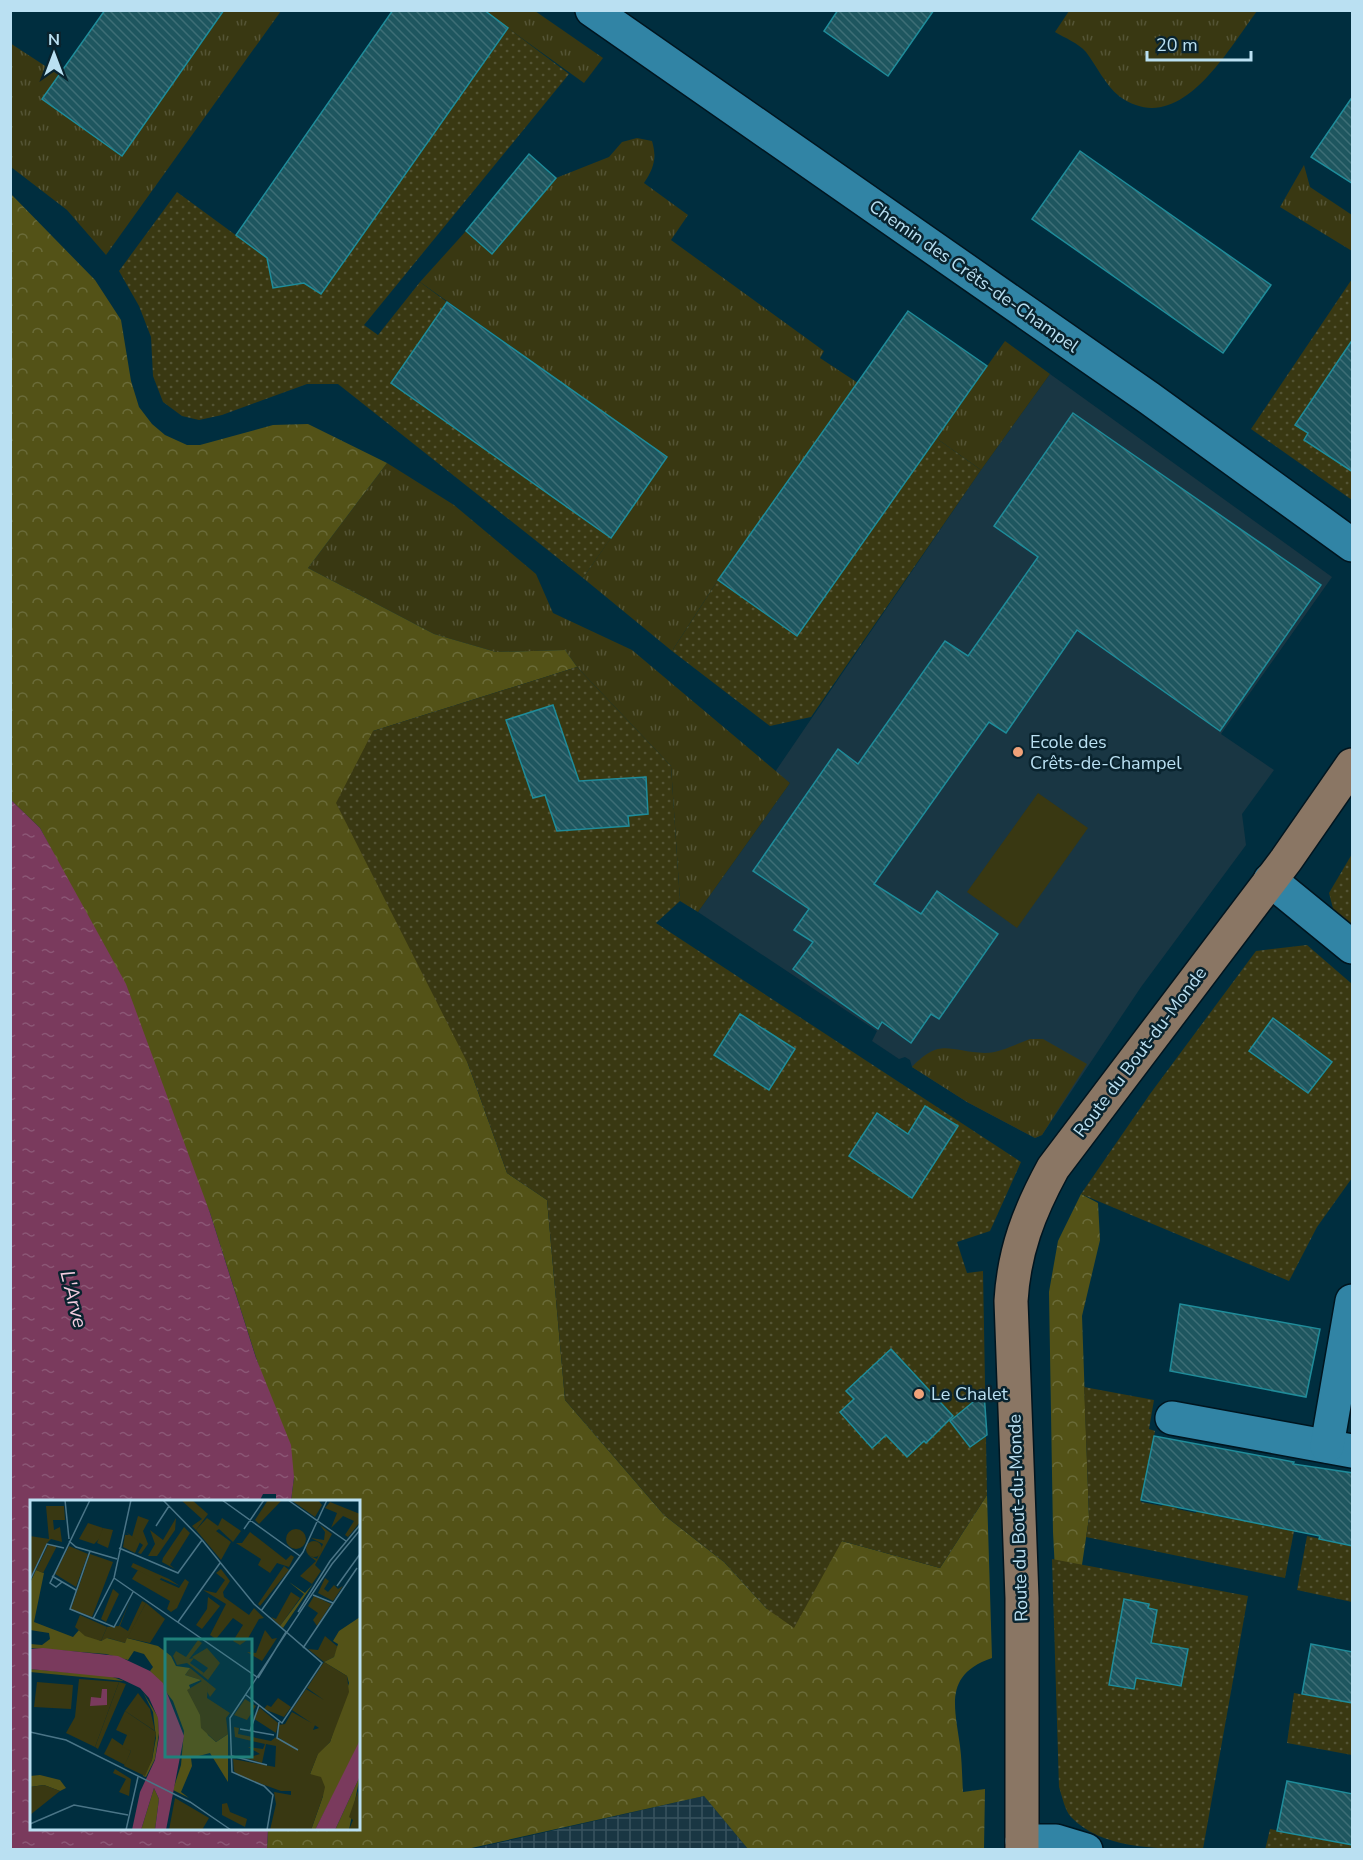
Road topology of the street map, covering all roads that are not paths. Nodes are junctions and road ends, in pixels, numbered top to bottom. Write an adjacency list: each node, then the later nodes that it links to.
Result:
1 (592, 10): 2 (street, Chemin des Crêts-de-Champel)
2 (1353, 544)
3 (1353, 765): 4 (main road, Route du Bout-du-Monde)
4 (1270, 880): 5 (street); 9 (main road, Route du Bout-du-Monde)
5 (1353, 947)
6 (1353, 1301): 8 (street)
7 (1172, 1418): 8 (street)
8 (1340, 1448)
9 (1022, 1845): 10 (street, Route du Bout-du-Monde)
10 (1086, 1850)

